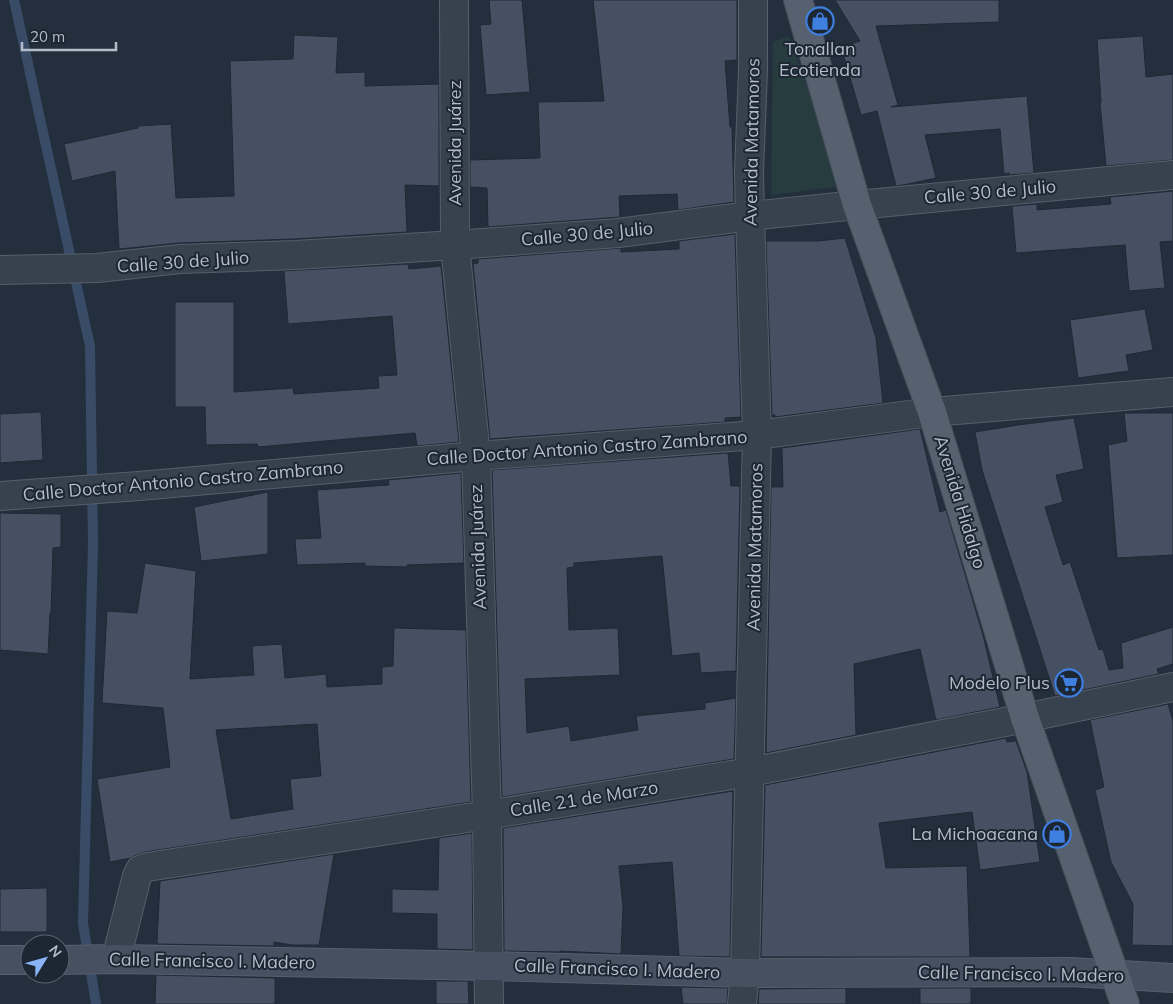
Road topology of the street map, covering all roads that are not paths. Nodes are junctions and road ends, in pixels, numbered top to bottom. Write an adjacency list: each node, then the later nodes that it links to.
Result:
1 (454, 0): 7 (street, Avenida Juárez)
2 (753, 0): 6 (street, Avenida Matamoros)
3 (798, 0): 5 (main road, Avenida Hidalgo)
4 (1173, 175): 5 (street, Calle 30 de Julio)
5 (857, 205): 6 (street, Calle 30 de Julio); 10 (main road, Avenida Hidalgo)
6 (750, 216): 7 (street, Calle 30 de Julio); 11 (street, Avenida Matamoros)
7 (455, 245): 8 (street, Calle 30 de Julio); 12 (street, Avenida Juárez)
8 (0, 270)
9 (1173, 392): 10 (street, Calle Doctor Antonio Castro Zambrano)
10 (932, 412): 11 (street, Calle Doctor Antonio Castro Zambrano); 15 (main road, Avenida Hidalgo)
11 (757, 435): 12 (street, Calle Doctor Antonio Castro Zambrano); 16 (street, Avenida Matamoros)
12 (476, 456): 13 (street, Calle Doctor Antonio Castro Zambrano); 17 (street, Avenida Juárez)
13 (0, 496)
14 (1173, 687): 15 (street)
15 (1025, 718): 16 (street, Calle 21 de Marzo); 22 (main road, Avenida Hidalgo)
16 (750, 772): 17 (street, Calle 21 de Marzo); 21 (street, Avenida Matamoros)
17 (487, 815): 18 (street, Calle 21 de Marzo); 20 (street, Avenida Juárez)
18 (107, 959): 19 (main road, Calle Francisco I. Madero); 20 (main road, Calle Francisco I. Madero)
19 (70, 960)
20 (490, 966): 21 (main road, Calle Francisco I. Madero); 24 (street, Avenida Juárez)
21 (744, 973): 22 (main road, Calle Francisco I. Madero); 25 (street, Avenida Matamoros)
22 (1115, 974): 23 (main road, Calle Francisco I. Madero); 26 (main road, Avenida Hidalgo)
23 (1173, 978)
24 (489, 1004)
25 (742, 1004)
26 (1125, 1004)

